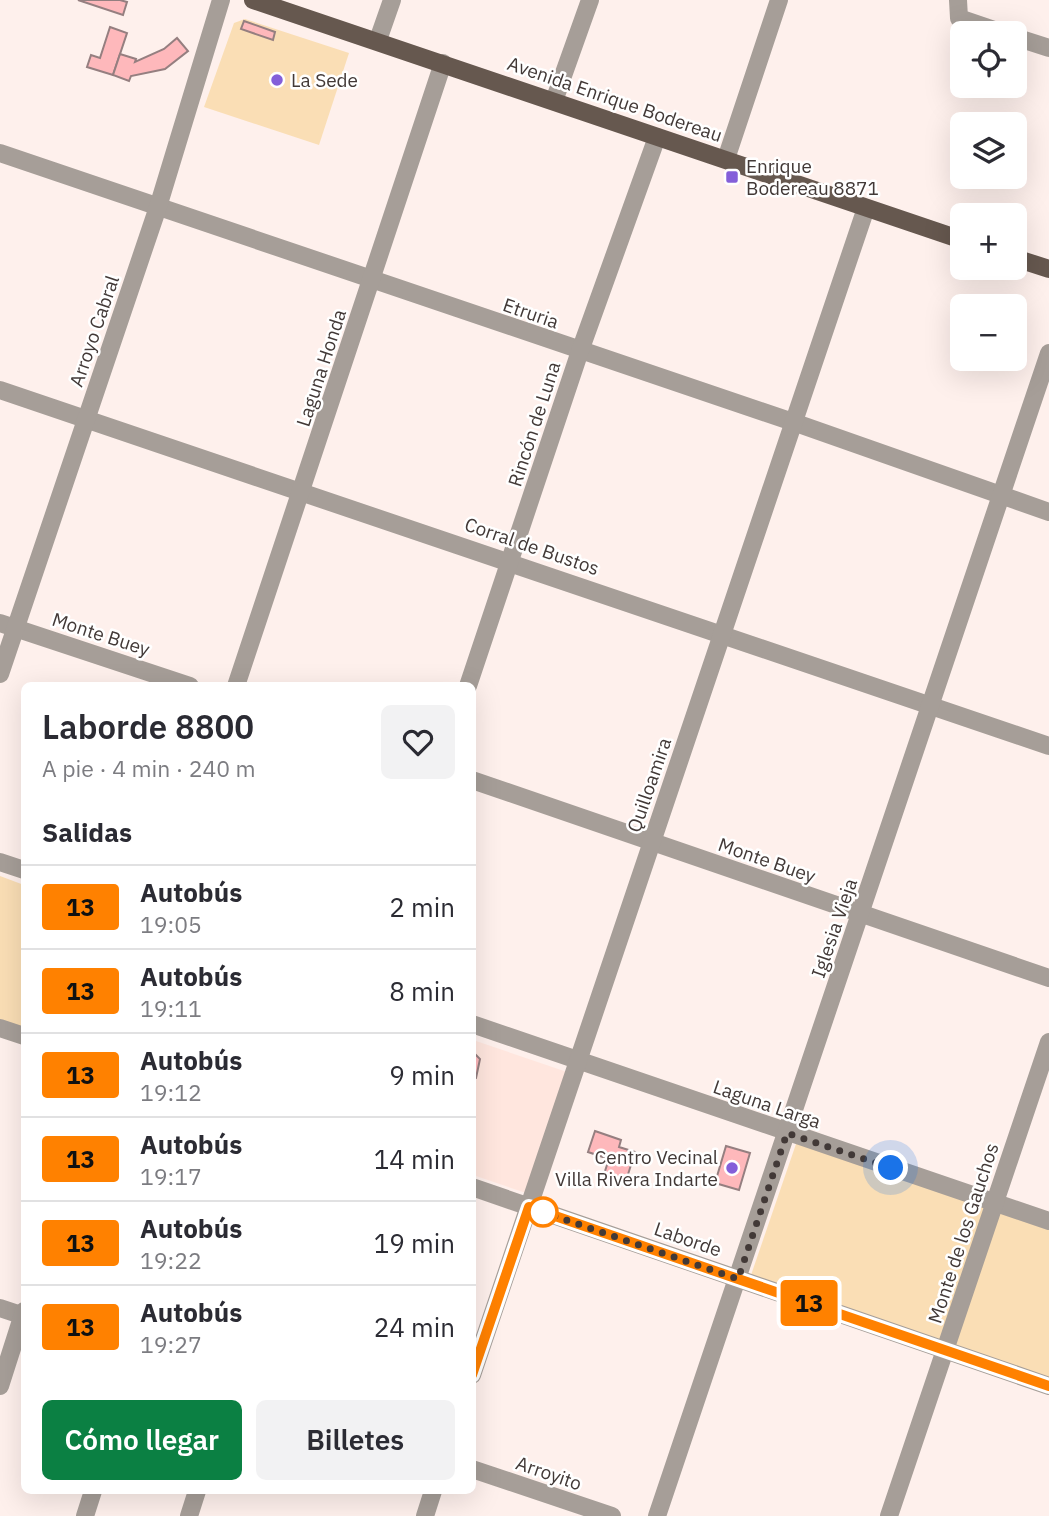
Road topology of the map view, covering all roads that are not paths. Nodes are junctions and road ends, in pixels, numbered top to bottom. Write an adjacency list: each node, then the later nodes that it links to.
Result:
1 (221, 0): 16 (street, Arroyo Cabral)
2 (253, 0): 8 (main road, Avenida Enrique Bodereau)
3 (392, 0): 8 (street)
4 (590, 0): 12 (street)
5 (779, 0): 15 (street)
6 (958, 0): 7 (street)
7 (968, 21)
8 (377, 40): 11 (main road, Avenida Enrique Bodereau)
9 (1027, 41): 10 (street)
10 (1049, 48)
11 (443, 63): 12 (main road, Avenida Enrique Bodereau); 21 (street, Laguna Honda)
12 (554, 101): 13 (main road, Avenida Enrique Bodereau)
13 (657, 137): 15 (main road, Avenida Enrique Bodereau); 22 (street, Rincón de Luna)
14 (0, 153): 16 (street, Etruria)
15 (726, 159): 17 (main road, Avenida Enrique Bodereau)
16 (158, 207): 21 (street, Etruria); 25 (street, Arroyo Cabral)
17 (866, 208): 18 (main road, Avenida Enrique Bodereau); 26 (street, Quilloamira)
18 (950, 236)
19 (1027, 262): 20 (main road)
20 (1049, 269)
21 (372, 281): 22 (street, Etruria); 27 (street, Laguna Honda)
22 (580, 351): 26 (street, Etruria); 30 (street, Rincón de Luna)
23 (1049, 353): 28 (street, Iglesia Vieja)
24 (0, 390): 25 (street, Corral de Bustos)
25 (86, 420): 27 (street, Corral de Bustos); 31 (street, Arroyo Cabral)
26 (793, 422): 28 (street, Etruria); 32 (street, Quilloamira)
27 (302, 492): 30 (street, Corral de Bustos); 35 (street, Laguna Honda)
28 (1002, 496): 29 (street, Etruria); 37 (street, Iglesia Vieja)
29 (1049, 512)
30 (510, 560): 32 (street, Corral de Bustos); 36 (street, Rincón de Luna)
31 (8, 625): 33 (street, Arroyo Cabral); 34 (street, Monte Buey)
32 (722, 635): 37 (street, Corral de Bustos); 40 (street, Quilloamira)
33 (0, 674)
34 (178, 682)
35 (237, 682)
36 (469, 682)
37 (930, 706): 38 (street, Corral de Bustos); 43 (street, Iglesia Vieja)
38 (1049, 746)
39 (476, 781): 40 (street, Monte Buey)
40 (652, 842): 43 (street, Monte Buey); 49 (street, Quilloamira)
41 (0, 862): 42 (street)
42 (21, 869)
43 (861, 914): 44 (street, Monte Buey); 50 (street, Iglesia Vieja)
44 (1049, 978)
45 (476, 1025): 49 (street, Laguna Larga)
46 (0, 1028): 47 (street)
47 (21, 1035)
48 (1049, 1042): 52 (street, Monte de los Gauchos)
49 (578, 1061): 50 (street, Laguna Larga); 53 (street, Quilloamira)
50 (787, 1133): 52 (street, Laguna Larga); 55 (street, Iglesia Vieja)
51 (476, 1188): 53 (street, Laborde)
52 (994, 1203): 54 (street, Laguna Larga); 59 (street, Monte de los Gauchos)
53 (529, 1207): 55 (street, Laborde); 60 (street, Quilloamira)
54 (1049, 1222)
55 (738, 1279): 59 (street, Laborde); 71 (street, Iglesia Vieja)
56 (0, 1308): 57 (street)
57 (21, 1313)
58 (21, 1323): 61 (street)
59 (946, 1350): 62 (street, Laborde); 72 (street, Monte de los Gauchos)
60 (476, 1363)
61 (0, 1386)
62 (1049, 1386)
63 (476, 1470): 70 (street, Arroyito)
64 (92, 1494): 67 (street)
65 (196, 1494): 68 (street)
66 (432, 1494): 69 (street)
67 (85, 1516)
68 (189, 1516)
69 (425, 1516)
70 (612, 1516)
71 (657, 1516)
72 (890, 1516)

